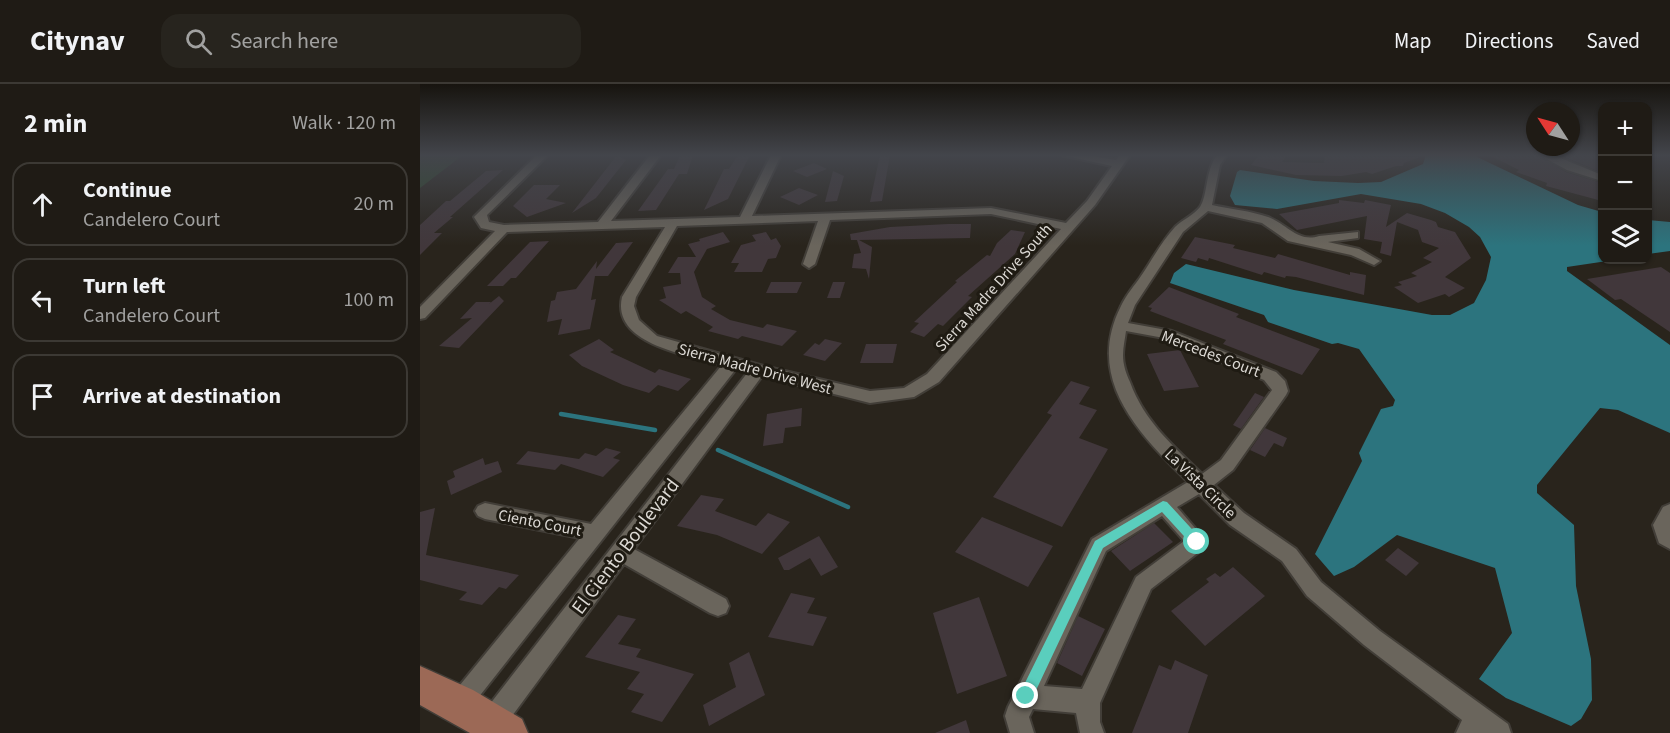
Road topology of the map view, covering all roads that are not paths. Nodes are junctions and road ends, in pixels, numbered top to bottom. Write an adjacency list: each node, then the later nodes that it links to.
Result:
1 (513, 185): 12 (street)
2 (633, 185): 10 (street)
3 (761, 185): 8 (street)
4 (1104, 185): 11 (street, Sierra Madre Drive South)
5 (1211, 185): 6 (street)
6 (1206, 207): 14 (street); 18 (street, La Vista Circle)
7 (825, 217): 8 (street); 11 (street); 16 (street)
8 (745, 219): 9 (street)
9 (674, 222): 10 (street); 19 (street, Sierra Madre Drive West)
10 (602, 225): 12 (street)
11 (1070, 227): 21 (street, Sierra Madre Drive South)
12 (504, 229): 17 (street)
13 (1354, 236): 14 (street)
14 (1308, 242): 15 (street)
15 (1374, 261)
16 (809, 264)
17 (420, 315)
18 (1120, 327): 22 (street, La Vista Circle); 22 (street, Mercedes Court)
19 (732, 363): 20 (street, Sierra Madre Drive West); 26 (street, El Ciento Boulevard)
20 (758, 370): 21 (street, Sierra Madre Drive West); 28 (street, El Ciento Boulevard)
21 (895, 396)
22 (1202, 483): 23 (street); 34 (street, La Vista Circle)
23 (1163, 505): 31 (street); 32 (street)
24 (485, 511): 26 (street, Ciento Court)
25 (1670, 512): 27 (street)
26 (595, 533): 33 (street, El Ciento Boulevard)
27 (1670, 541)
28 (621, 552): 29 (street); 33 (street, El Ciento Boulevard)
29 (718, 606)
30 (420, 685): 33 (main road)
31 (1026, 696): 32 (street); 35 (street)
32 (1088, 702): 36 (street)
33 (486, 720)
34 (1472, 724): 37 (street, La Vista Circle)
35 (1022, 733)
36 (1092, 733)
37 (1499, 733)

